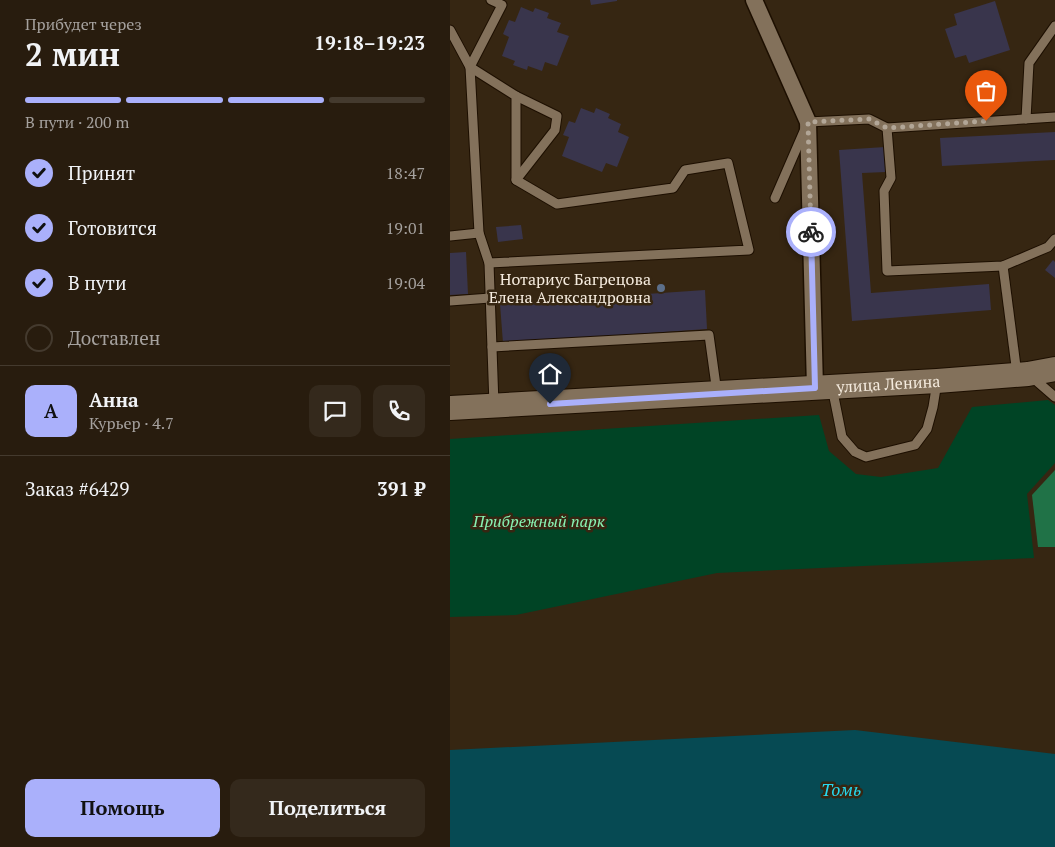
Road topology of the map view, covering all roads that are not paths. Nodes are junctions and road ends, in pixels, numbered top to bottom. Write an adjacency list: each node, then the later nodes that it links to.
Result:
1 (491, 0): 5 (lane)
2 (754, 0): 9 (street)
3 (1055, 26): 8 (lane)
4 (451, 34): 5 (lane)
5 (470, 67): 6 (lane); 13 (lane)
6 (516, 96): 11 (lane); 11 (lane)
7 (1055, 117): 8 (lane)
8 (1026, 119): 10 (lane)
9 (808, 122): 10 (lane); 12 (lane); 24 (street)
10 (887, 128): 17 (lane)
11 (516, 180): 16 (lane)
12 (774, 198)
13 (479, 233): 14 (lane); 16 (lane)
14 (450, 236)
15 (1055, 238): 17 (lane)
16 (489, 263): 18 (lane)
17 (1004, 266): 22 (lane)
18 (490, 298): 19 (lane); 20 (lane)
19 (450, 301)
20 (492, 347): 25 (lane); 27 (lane)
21 (1055, 369): 22 (street, улица Ленина)
22 (1022, 374): 23 (street, улица Ленина); 26 (lane)
23 (937, 381): 24 (street, улица Ленина); 24 (lane)
24 (823, 387): 25 (street, улица Ленина)
25 (717, 394): 27 (street, улица Ленина)
26 (1055, 397)
27 (494, 407): 28 (street, улица Ленина)
28 (450, 408)

